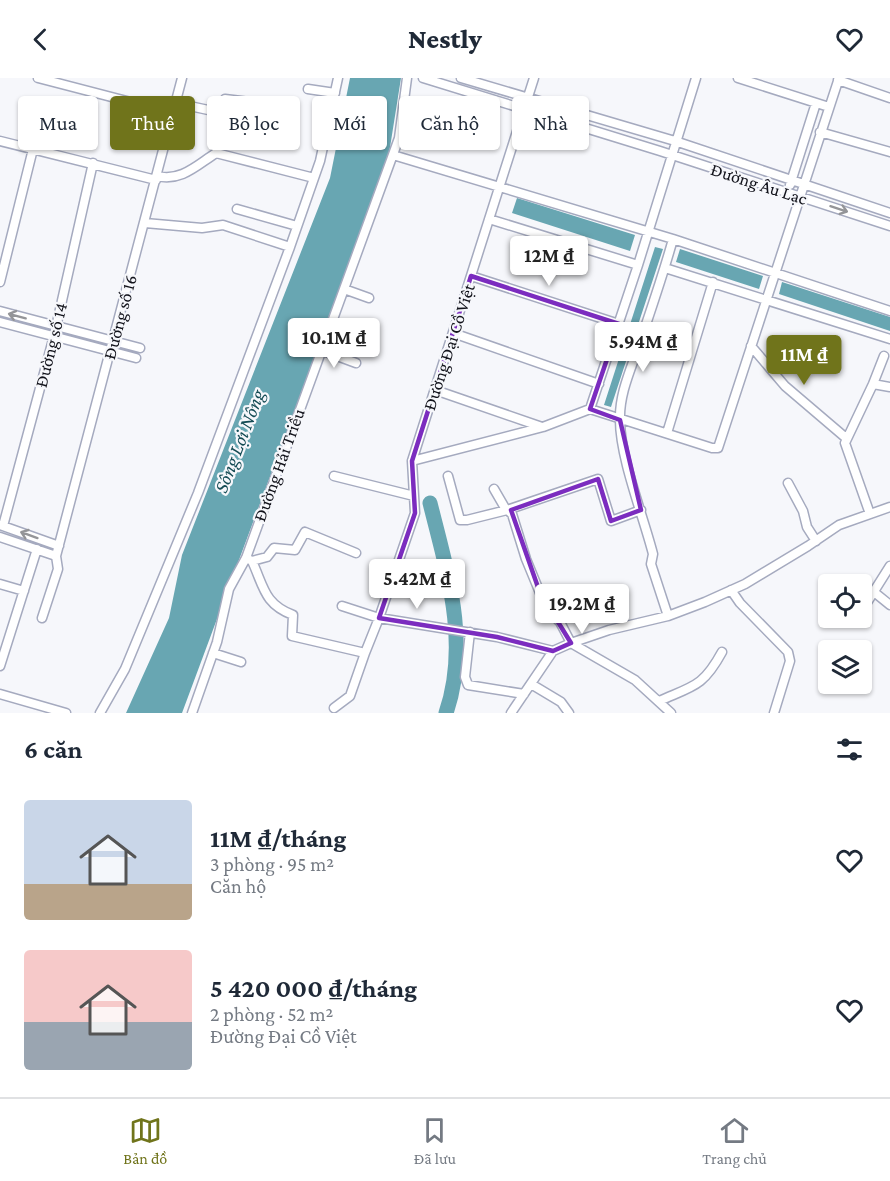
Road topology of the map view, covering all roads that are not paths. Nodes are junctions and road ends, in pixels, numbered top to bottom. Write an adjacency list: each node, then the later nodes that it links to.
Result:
1 (38, 78): 16 (street)
2 (182, 78): 13 (street, Đường số 16)
3 (338, 78): 12 (street)
4 (407, 78): 32 (street, Đường Hải Triều)
5 (423, 78): 19 (street, Đường Âu Lạc)
6 (534, 78): 15 (street, Đường Đại Cồ Việt)
7 (696, 78): 25 (street)
8 (738, 78): 18 (street)
9 (465, 79): 14 (street, Đường Âu Lạc)
10 (838, 79): 17 (street); 20 (street)
11 (308, 89): 12 (street)
12 (335, 93): 35 (street)
13 (178, 96)
14 (524, 96)
15 (528, 96)
16 (110, 97)
17 (890, 98)
18 (816, 103): 20 (street); 37 (street)
19 (512, 106)
20 (829, 107): 23 (street)
21 (589, 115): 25 (street, Đường Âu Lạc)
22 (589, 130): 33 (street, Đường Âu Lạc)
23 (820, 132): 31 (street); 38 (street)
24 (0, 141): 26 (street)
25 (675, 141): 33 (street); 37 (street, Đường Âu Lạc)
26 (18, 145)
27 (512, 148): 39 (street, Đường Đại Cồ Việt)
28 (33, 150): 55 (street)
29 (37, 150): 34 (street)
30 (163, 150): 36 (street, Đường số 16)
31 (890, 152)
32 (393, 154): 39 (street); 57 (street, Đường Hải Triều)
33 (672, 156): 40 (street, Đường Âu Lạc); 48 (street)
34 (93, 163): 36 (street); 64 (street, Đường số 14)
35 (314, 177): 36 (street); 46 (street)
36 (156, 178): 45 (street, Đường số 16)
37 (791, 181): 38 (street, Đường Âu Lạc); 40 (street)
38 (803, 185): 41 (street); 43 (street, Đường Âu Lạc)
39 (500, 186): 44 (street, Đường Đại Cồ Việt); 48 (street)
40 (788, 193): 41 (street, Đường Âu Lạc)
41 (799, 197): 47 (street, Đường Âu Lạc, one-way to 47); 53 (street)
42 (237, 209): 46 (street)
43 (890, 213)
44 (489, 219): 51 (street); 54 (street, Đường Đại Cồ Việt)
45 (145, 223): 50 (street); 68 (street, Đường số 16)
46 (297, 226): 50 (street)
47 (890, 226)
48 (647, 232): 49 (street); 51 (street)
49 (673, 240): 52 (street); 53 (street)
50 (290, 247): 128 (street)
51 (638, 265): 63 (street)
52 (665, 268): 56 (street); 81 (street)
53 (774, 273): 59 (street); 61 (street)
54 (471, 276): 63 (street); 65 (street, Đường Đại Cồ Việt)
55 (0, 282)
56 (713, 282): 59 (street); 83 (street)
57 (344, 289): 58 (street); 72 (street, Đường Hải Triều)
58 (369, 298)
59 (766, 299): 67 (street); 69 (street)
60 (0, 311): 64 (street, one-way to 60)
61 (890, 311)
62 (0, 322): 66 (street)
63 (619, 324): 76 (street)
64 (56, 326): 66 (street, Đường số 14); 68 (street)
65 (453, 333): 76 (street); 79 (street, Đường Đại Cồ Việt)
66 (54, 336): 71 (street); 95 (street, Đường số 14)
67 (890, 339)
68 (114, 341): 70 (street); 71 (street, Đường số 16)
69 (751, 346): 83 (street); 84 (street)
70 (140, 348)
71 (111, 350): 74 (street); 98 (street, Đường số 16)
72 (321, 350): 75 (street); 102 (street, Đường Hải Triều)
73 (884, 356): 77 (street)
74 (136, 358)
75 (356, 363)
76 (599, 384): 80 (street)
77 (873, 384): 78 (street); 84 (street)
78 (890, 387)
79 (435, 390): 82 (street); 85 (street, Đường Đại Cồ Việt)
80 (590, 409): 81 (street); 82 (street)
81 (620, 420): 83 (street); 93 (street)
82 (543, 427): 85 (street)
83 (667, 433)
84 (846, 438): 94 (street)
85 (412, 461): 90 (street, Đường Đại Cồ Việt)
86 (334, 476): 90 (street)
87 (448, 476): 92 (street)
88 (788, 483): 97 (street)
89 (494, 489): 92 (street)
90 (414, 496): 113 (street, Đường Đại Cồ Việt)
91 (890, 507): 94 (street)
92 (507, 510): 93 (street); 115 (street)
93 (641, 510): 111 (street)
94 (870, 514): 97 (street)
95 (2, 525): 98 (street, one-way to 95)
96 (0, 537): 99 (street)
97 (816, 541): 105 (street)
98 (59, 546): 101 (street, Đường số 16)
99 (37, 549): 101 (street); 106 (street)
100 (356, 553): 102 (street)
101 (56, 556): 112 (street, Đường số 16)
102 (249, 560): 118 (street); 119 (street, Đường Hải Triều)
103 (890, 566): 107 (street)
104 (0, 584): 106 (street)
105 (731, 590): 111 (street); 133 (street)
106 (24, 591): 121 (street)
107 (874, 592): 108 (street); 109 (street)
108 (872, 595)
109 (890, 604)
110 (342, 606): 113 (street)
111 (668, 616): 115 (street)
112 (42, 618)
113 (380, 618): 114 (street); 118 (street, Đường Đại Cồ Việt)
114 (467, 632): 116 (street); 124 (street)
115 (571, 643): 116 (street); 125 (street)
116 (553, 651): 122 (street)
117 (722, 652): 125 (street)
118 (365, 653): 126 (street, Đường Đại Cồ Việt)
119 (213, 654): 120 (street); 129 (street, Đường Hải Triều)
120 (242, 662)
121 (0, 666)
122 (531, 684): 124 (street); 131 (street)
123 (0, 694): 127 (street)
124 (524, 694): 130 (street)
125 (658, 701): 132 (street)
126 (334, 708)
127 (66, 713)
128 (100, 713)
129 (192, 713)
130 (511, 713)
131 (569, 713)
132 (670, 713)
133 (774, 713)

